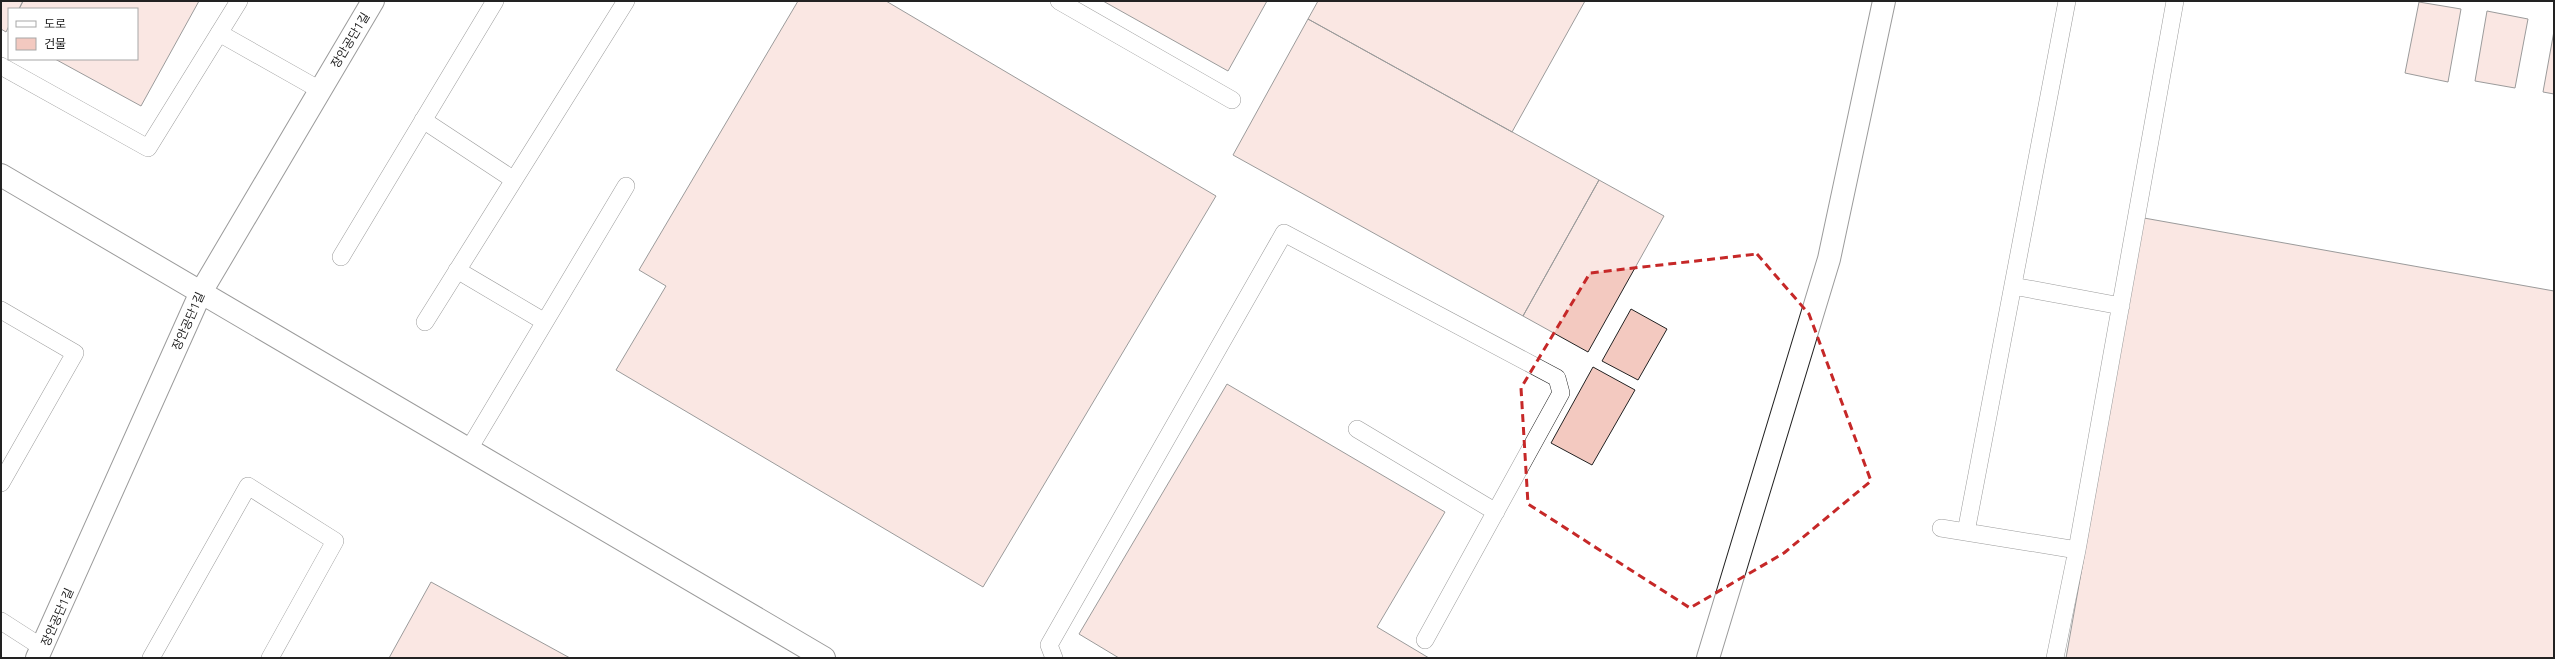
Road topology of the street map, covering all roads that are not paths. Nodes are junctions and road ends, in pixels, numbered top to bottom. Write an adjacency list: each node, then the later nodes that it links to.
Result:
1 (239, 1): 9 (lane)
2 (373, 1): 11 (street, 장안공단1길)
3 (495, 1): 13 (lane)
4 (626, 1): 15 (lane)
5 (1059, 1): 12 (lane)
6 (1884, 1): 39 (street)
7 (2067, 1): 19 (lane)
8 (2175, 1): 21 (lane)
9 (219, 33): 10 (lane); 11 (lane)
10 (1, 66)
11 (320, 90): 20 (street, 장안공단1길)
12 (1232, 100)
13 (423, 120): 15 (lane); 17 (lane)
14 (1, 175): 20 (street)
15 (514, 180): 18 (lane)
16 (626, 186): 24 (lane)
17 (341, 257)
18 (458, 270): 23 (lane); 24 (lane)
19 (2013, 286): 21 (lane); 30 (lane)
20 (201, 292): 26 (street); 34 (street, 장안공단1길)
21 (2121, 306): 31 (lane)
22 (1, 310): 27 (lane)
23 (425, 322)
24 (544, 322): 26 (lane)
25 (1357, 429): 28 (lane)
26 (468, 449): 37 (street)
27 (1, 483)
28 (1496, 512): 33 (lane); 38 (lane)
29 (1941, 528): 30 (lane)
30 (1966, 532): 31 (lane)
31 (2077, 550): 40 (lane)
32 (1, 621): 34 (lane)
33 (1425, 640)
34 (40, 653)
35 (151, 658): 36 (lane)
36 (270, 658)
37 (824, 658)
38 (1054, 658)
39 (1708, 658)
40 (2055, 658)

